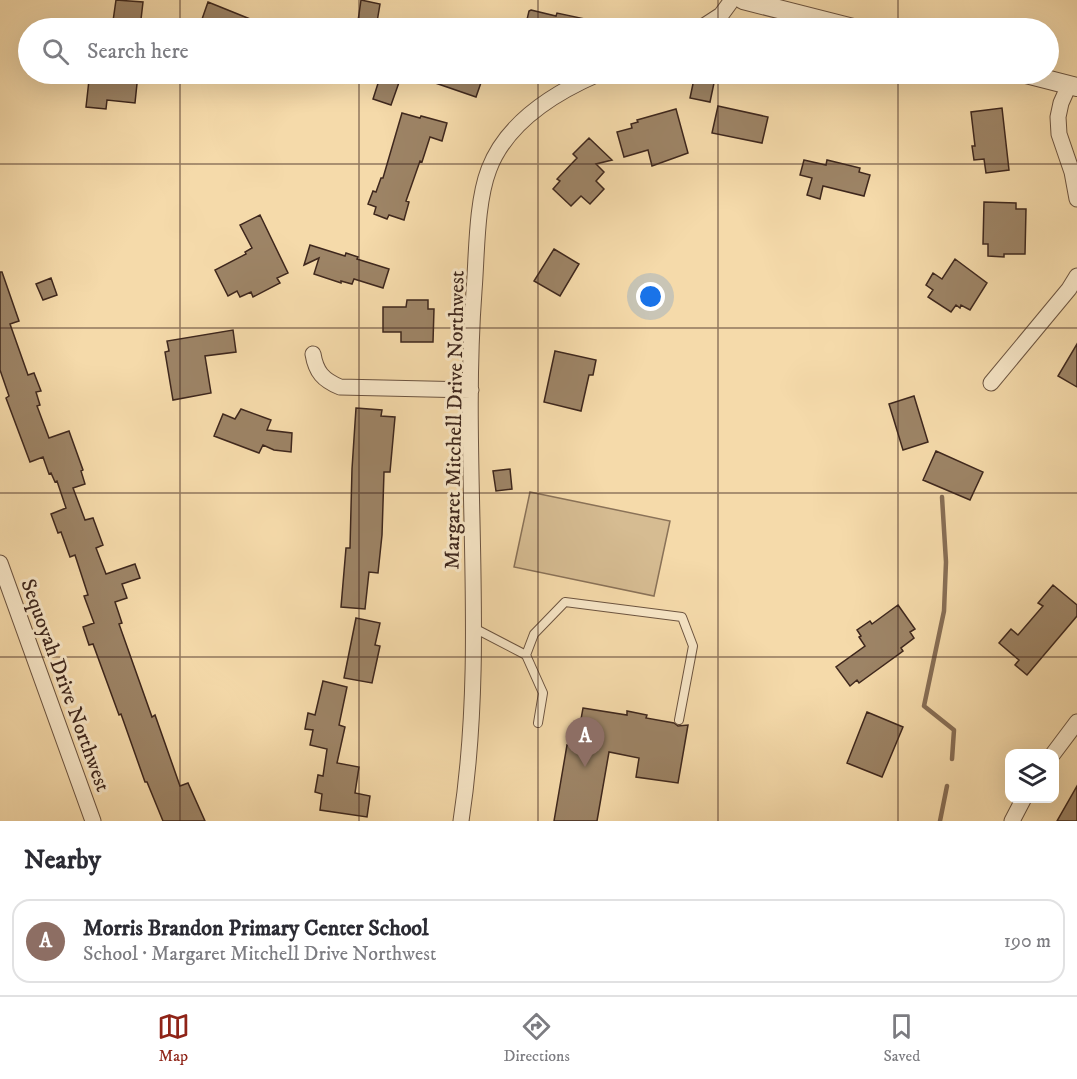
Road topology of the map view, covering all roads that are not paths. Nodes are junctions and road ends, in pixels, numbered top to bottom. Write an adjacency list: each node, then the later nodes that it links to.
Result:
1 (732, 0): 4 (street)
2 (742, 0): 3 (street)
3 (790, 6): 5 (street)
4 (716, 18)
5 (824, 18)
6 (578, 84): 12 (street, Margaret Mitchell Drive Northwest)
7 (1073, 86): 8 (street)
8 (1077, 199)
9 (1077, 276): 11 (street)
10 (313, 354): 12 (street)
11 (991, 383)
12 (471, 390): 14 (street, Margaret Mitchell Drive Northwest)
13 (0, 563): 21 (street, Sequoyah Drive Northwest)
14 (474, 628): 15 (lane); 22 (street, Margaret Mitchell Drive Northwest)
15 (526, 655): 16 (lane); 18 (lane)
16 (679, 720)
17 (1077, 722): 19 (street)
18 (538, 723)
19 (1056, 749)
20 (1021, 803): 23 (street)
21 (93, 821)
22 (462, 821)
23 (1012, 821)

